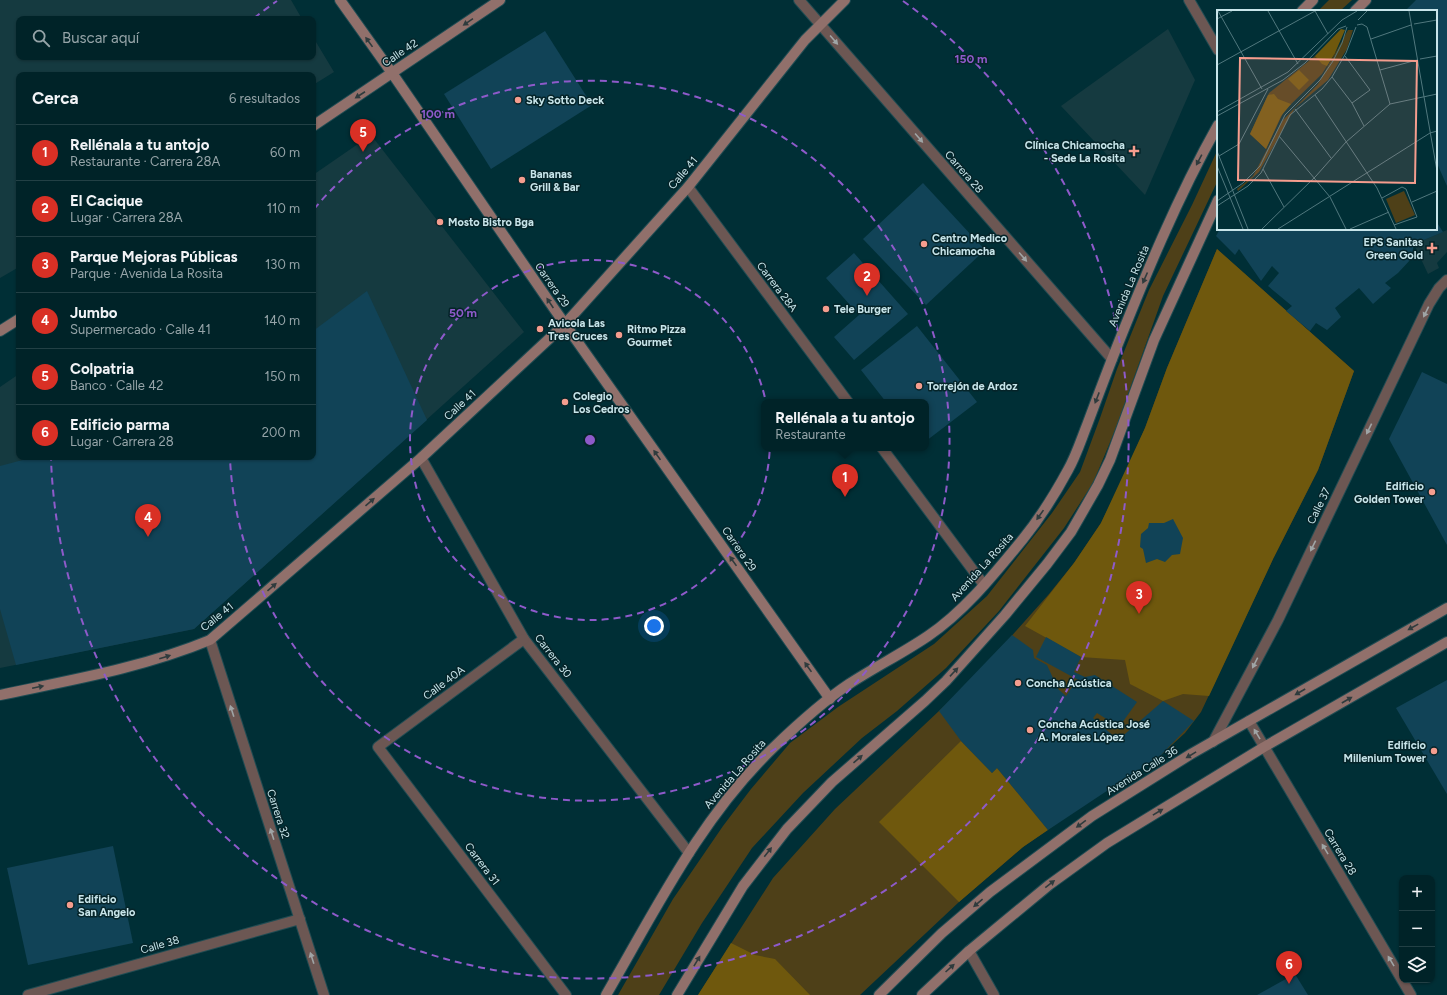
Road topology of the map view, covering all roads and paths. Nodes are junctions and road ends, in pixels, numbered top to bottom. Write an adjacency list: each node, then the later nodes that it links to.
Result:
1 (340, 0): 12 (main road, Carrera 29, one-way to 1)
2 (500, 0): 12 (main road, Calle 42, one-way to 12)
3 (799, 0): 10 (street, Carrera 28)
4 (845, 0): 10 (main road, Calle 41)
5 (1189, 0): 11 (street)
6 (1313, 0): 8 (main road)
7 (1366, 0): 9 (main road)
8 (1303, 10)
9 (1356, 10)
10 (820, 25): 15 (main road, Calle 41); 21 (street, Carrera 28, one-way to 21)
11 (1217, 48)
12 (392, 73): 13 (main road, Calle 42, one-way to 13); 19 (main road, Carrera 29, one-way to 12)
13 (316, 124)
14 (1217, 127): 21 (main road, Avenida La Rosita, one-way to 21)
15 (688, 187): 19 (main road, Calle 41); 22 (street, Carrera 28A)
16 (1217, 202): 43 (main road, one-way to 16)
17 (1447, 280): 33 (street, Calle 37, one-way to 33)
18 (16, 321): 20 (main road)
19 (565, 324): 24 (main road, Calle 41); 31 (main road, Carrera 29, one-way to 19)
20 (0, 331)
21 (1112, 359): 25 (main road, Avenida La Rosita, one-way to 25)
22 (846, 399)
23 (884, 451): 25 (street)
24 (421, 458): 27 (street, Carrera 30); 28 (main road, Calle 41, one-way to 24)
25 (984, 585): 31 (main road, Avenida La Rosita)
26 (1447, 608): 32 (main road, Avenida Calle 36, one-way to 32)
27 (524, 639): 34 (street, Calle 40A); 36 (street, Carrera 30)
28 (210, 640): 30 (main road, Calle 41, one-way to 28); 37 (street, Carrera 32, one-way to 28)
29 (1447, 642): 35 (main road, one-way to 29)
30 (0, 695)
31 (830, 698): 36 (main road, Avenida La Rosita)
32 (1249, 721): 33 (main road, Avenida Calle 36); 35 (street, Carrera 28, one-way to 32)
33 (1213, 742): 44 (main road, Avenida Calle 36, one-way to 44)
34 (378, 747): 41 (street, Carrera 31)
35 (1264, 747): 38 (main road, one-way to 35); 47 (street, Carrera 28, one-way to 35)
36 (689, 852): 42 (main road, Avenida La Rosita)
37 (300, 919): 39 (street, Calle 38); 40 (street, Carrera 32, one-way to 37)
38 (969, 951): 45 (main road, one-way to 38); 46 (street)
39 (28, 995)
40 (324, 995)
41 (566, 995)
42 (606, 995)
43 (677, 995)
44 (879, 995)
45 (922, 995)
46 (994, 995)
47 (1410, 995)

